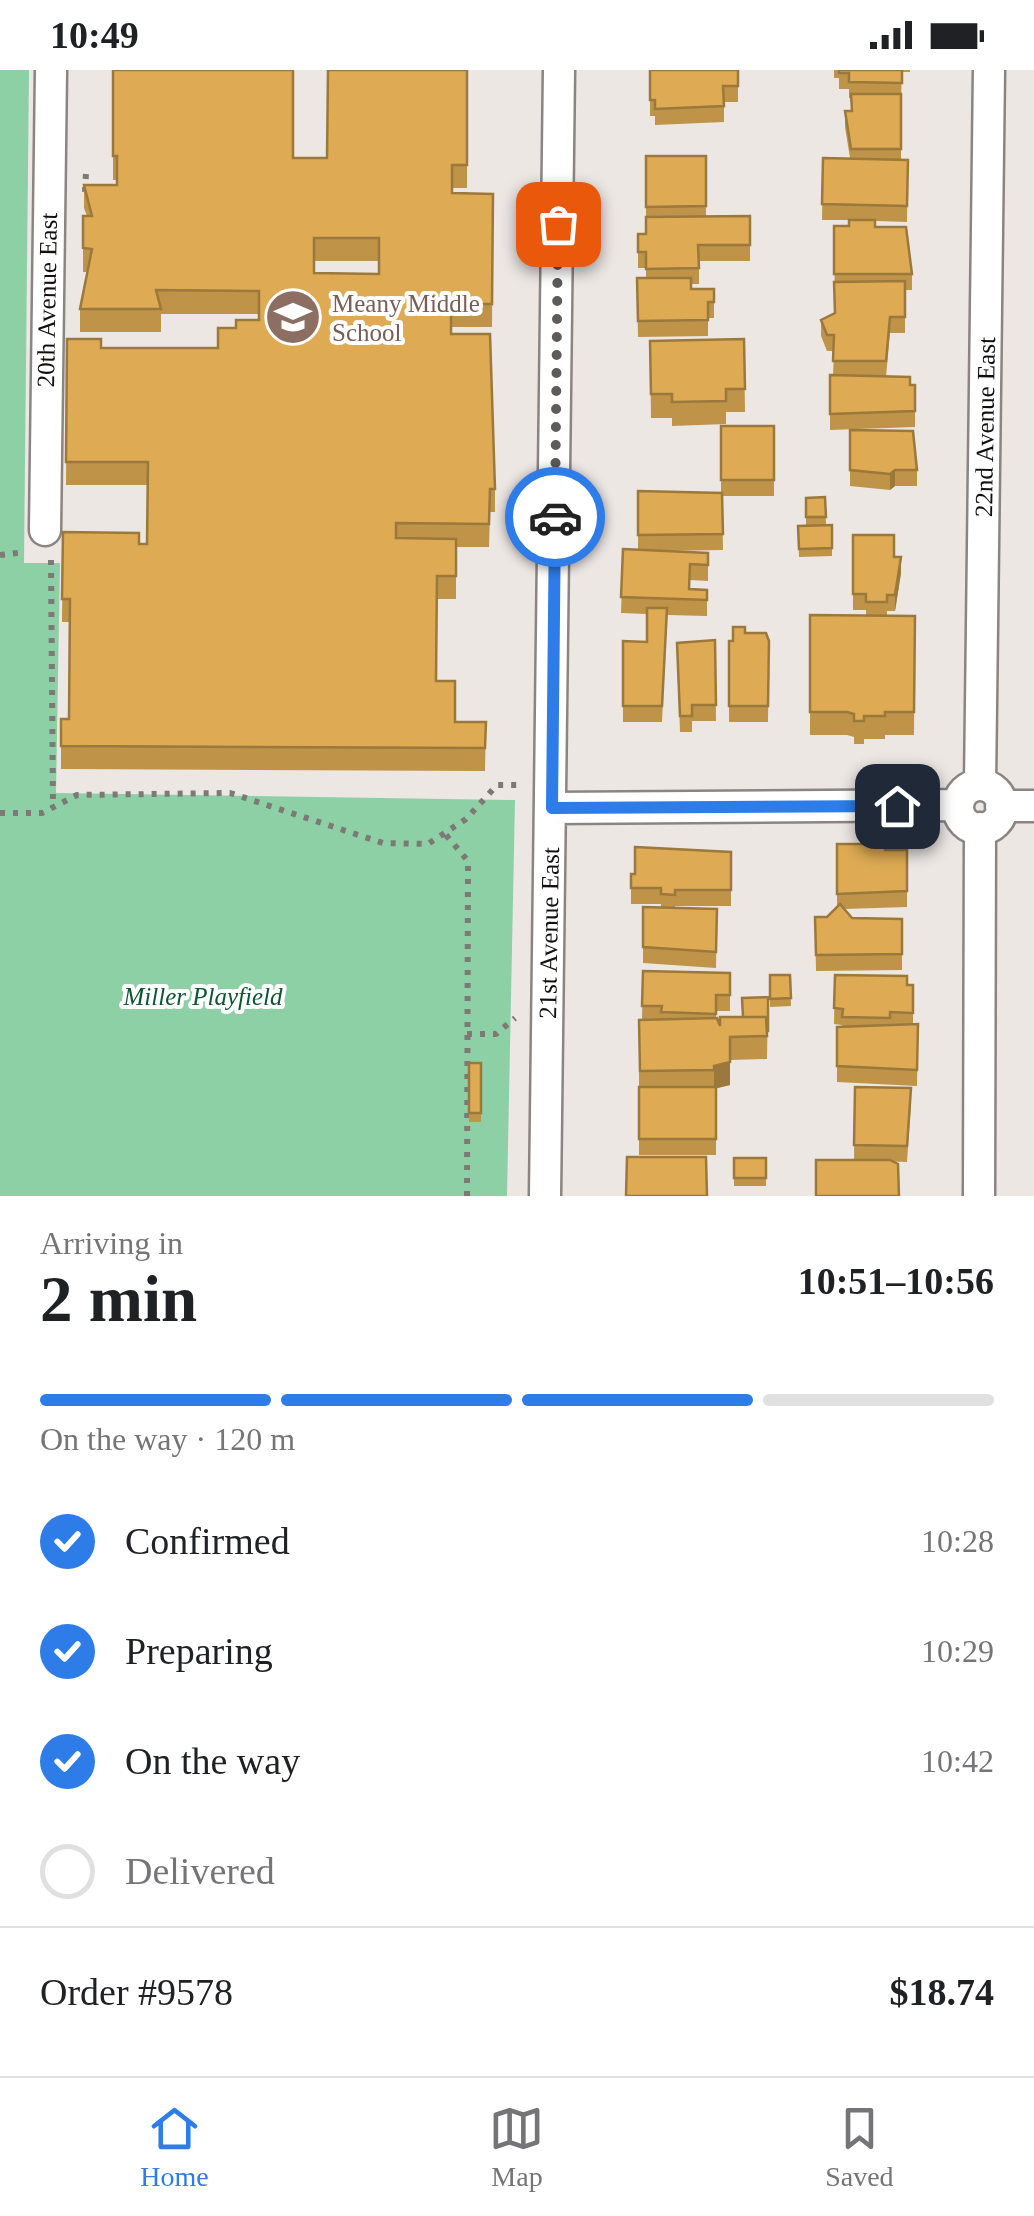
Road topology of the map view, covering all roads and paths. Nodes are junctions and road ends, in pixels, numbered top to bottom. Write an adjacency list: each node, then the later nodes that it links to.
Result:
1 (51, 70): 6 (street, 20th Avenue East)
2 (559, 70): 10 (street, 21st Avenue East)
3 (989, 70): 8 (street, 22nd Avenue East)
4 (86, 172): 5 (path)
5 (86, 186)
6 (48, 537): 11 (path)
7 (520, 785): 13 (path)
8 (980, 799): 9 (street); 10 (street); 18 (street)
9 (1034, 806)
10 (552, 808): 17 (street, 21st Avenue East)
11 (52, 809): 12 (path); 13 (path)
12 (0, 814)
13 (446, 835): 15 (path)
14 (518, 1016): 15 (path)
15 (468, 1034): 16 (path)
16 (467, 1196)
17 (545, 1196)
18 (979, 1196)

